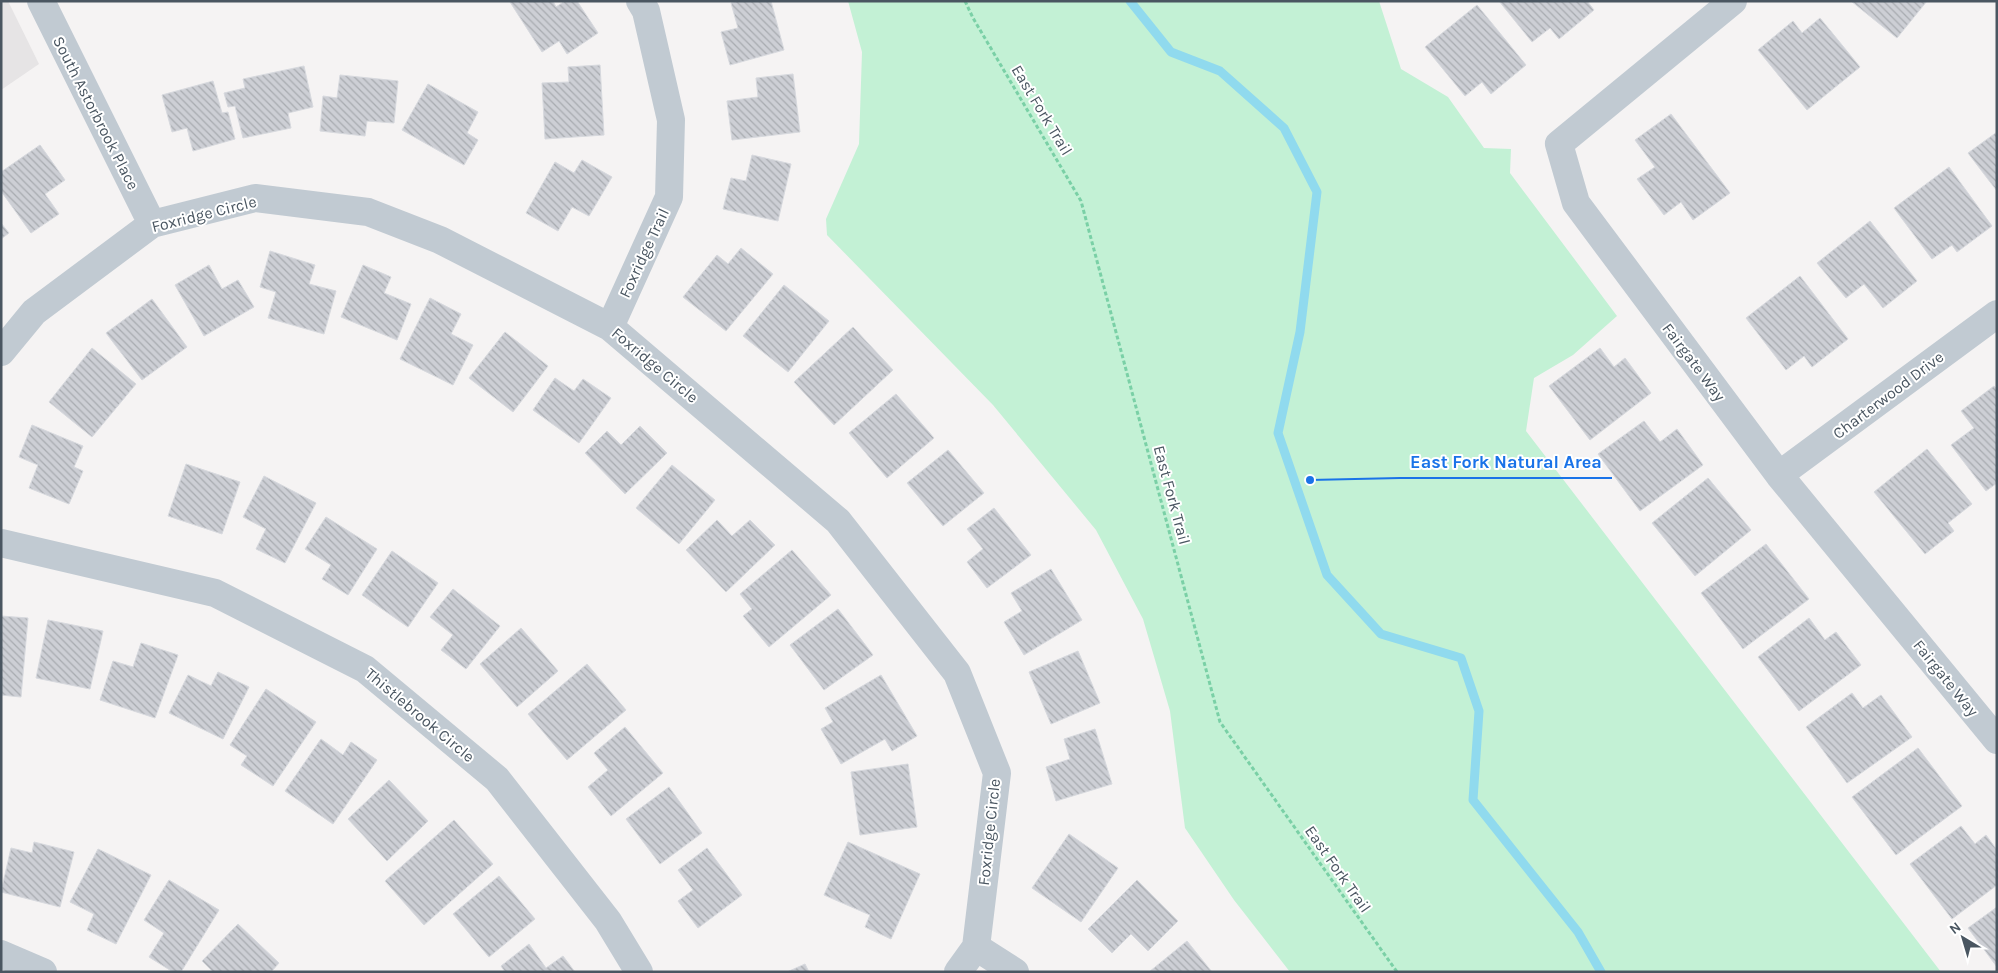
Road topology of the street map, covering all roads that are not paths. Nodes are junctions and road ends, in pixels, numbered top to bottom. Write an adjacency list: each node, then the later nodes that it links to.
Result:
1 (41, 1): 4 (street, South Astorbrook Place)
2 (640, 1): 6 (street, Foxridge Trail)
3 (1733, 1): 8 (street, Fairgate Way)
4 (152, 224): 6 (street, Foxridge Circle); 7 (street, Foxridge Circle)
5 (1997, 314): 8 (street, Charterwood Drive)
6 (610, 327): 11 (street, Foxridge Circle)
7 (1, 352)
8 (1779, 475): 10 (street, Fairgate Way)
9 (1, 543): 14 (street, Thistlebrook Circle)
10 (1997, 740)
11 (976, 946): 15 (street, Foxridge Circle); 16 (street)
12 (1, 954): 13 (street)
13 (43, 972)
14 (639, 972)
15 (958, 972)
16 (1015, 972)

